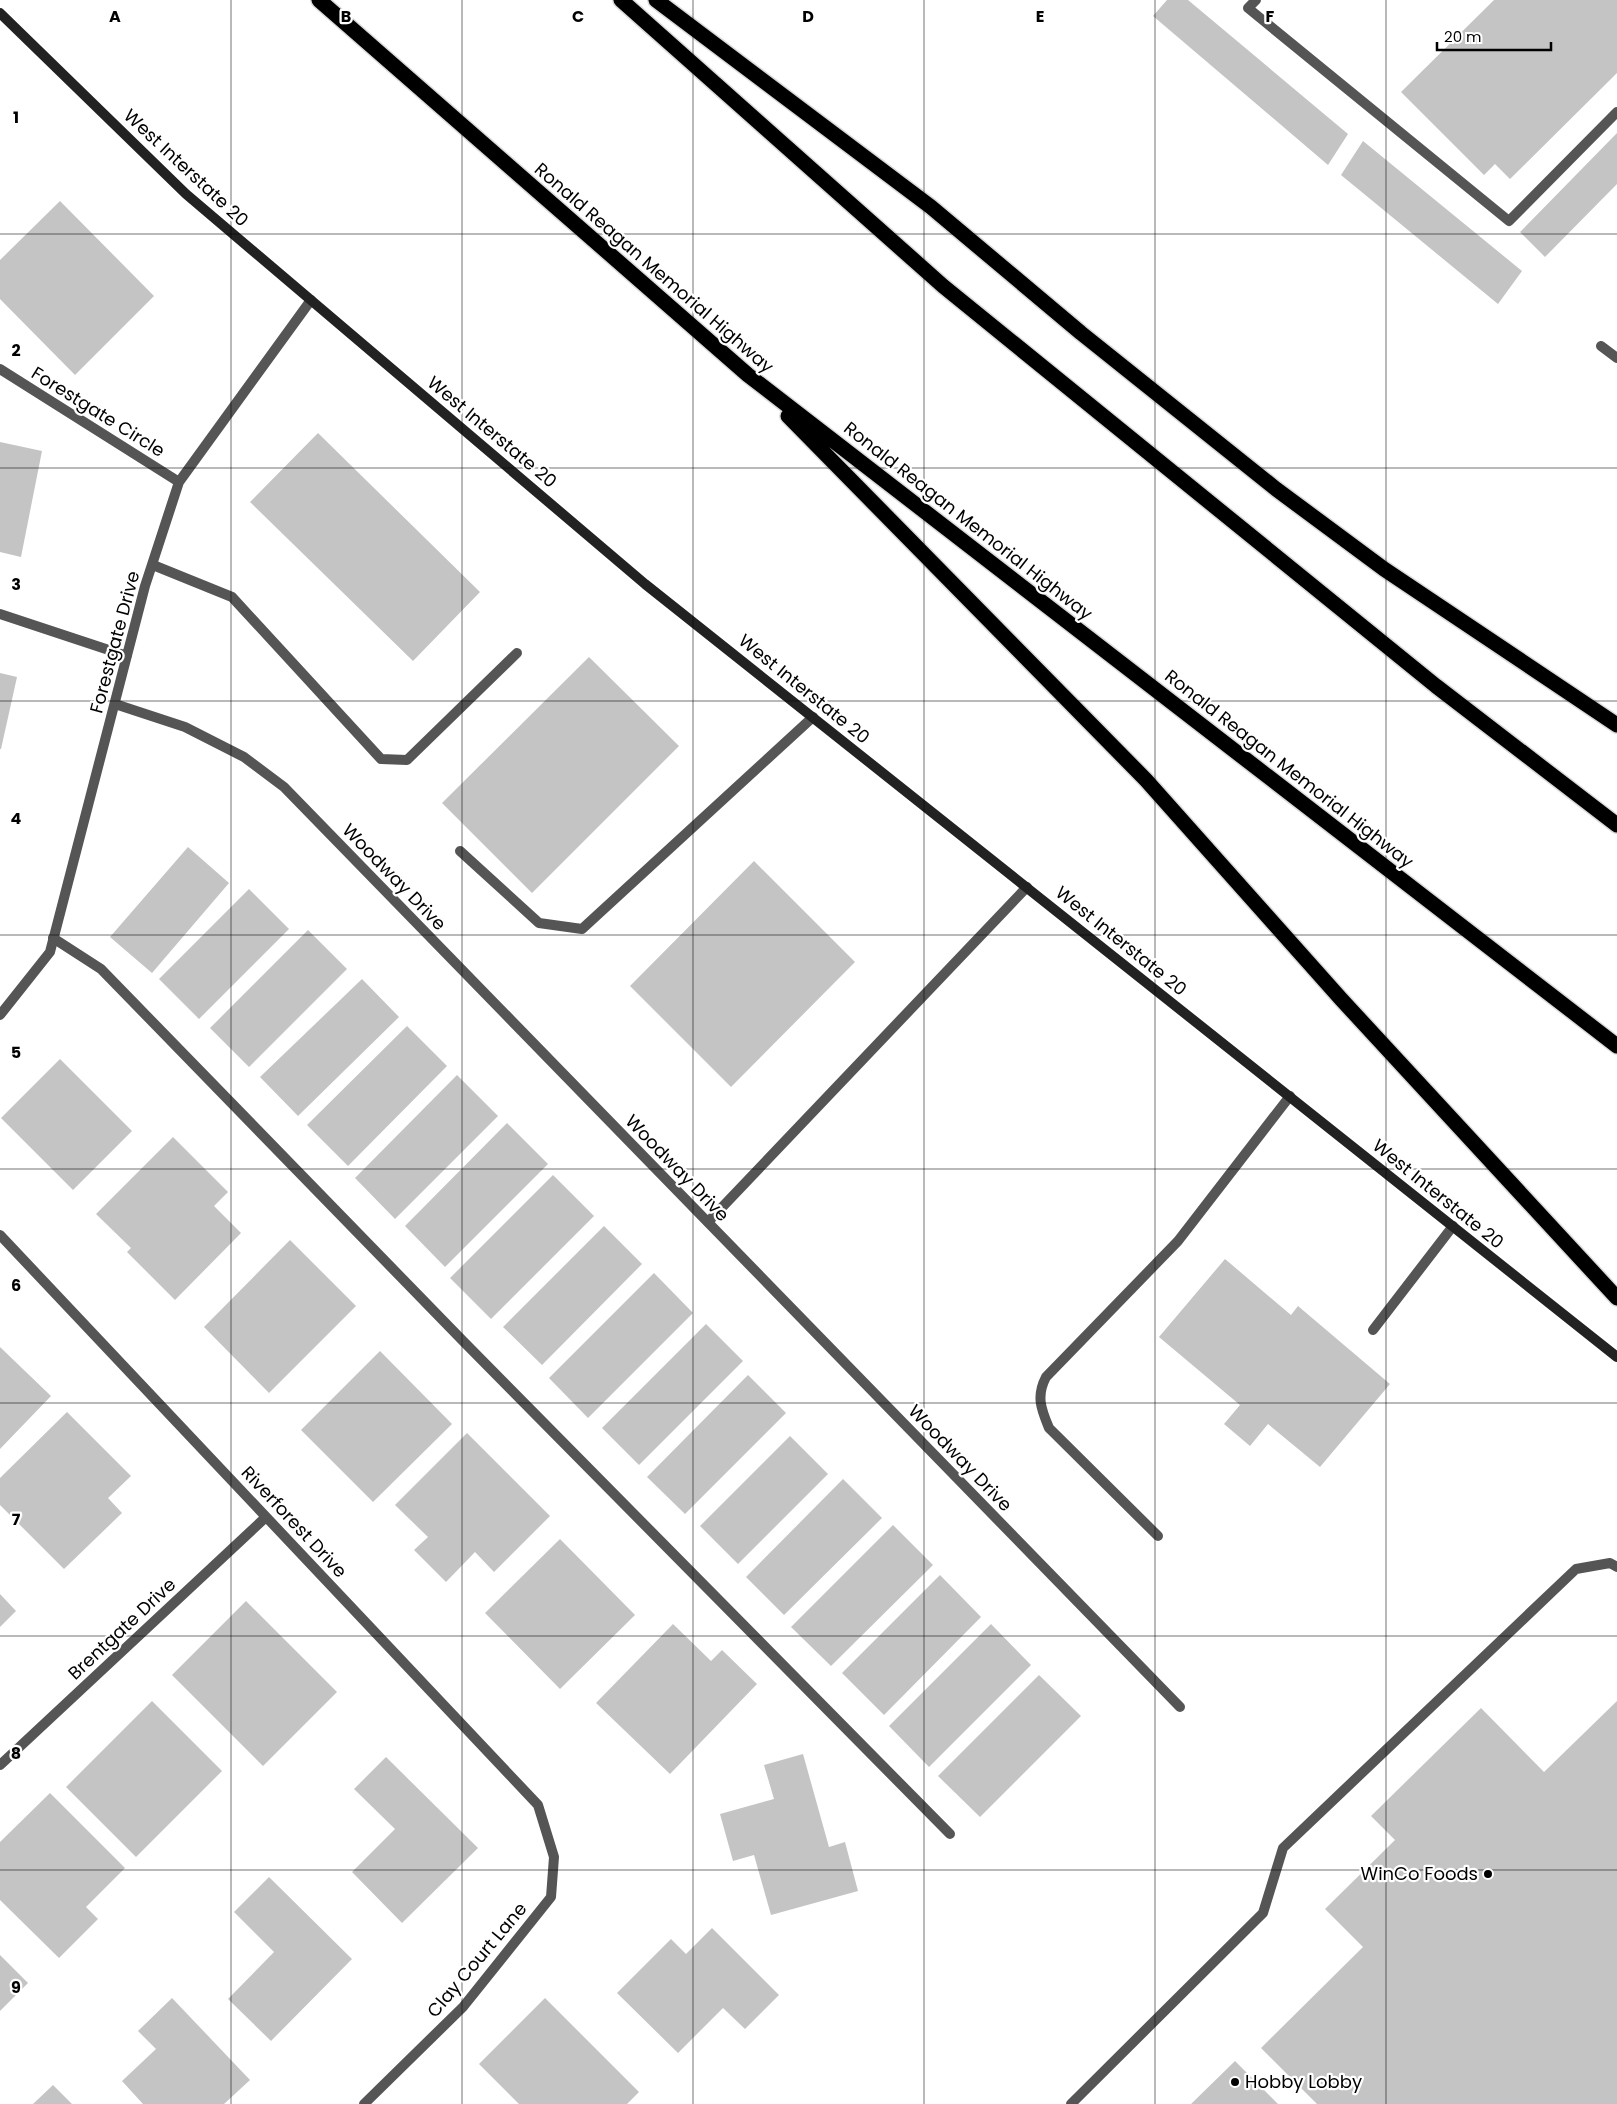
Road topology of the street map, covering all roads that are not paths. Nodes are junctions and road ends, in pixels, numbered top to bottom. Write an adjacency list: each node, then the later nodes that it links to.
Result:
1 (319, 0): 11 (highway, Ronald Reagan Memorial Highway)
2 (622, 0): 20 (highway)
3 (656, 0): 19 (highway)
4 (1256, 0): 6 (street)
5 (0, 13): 7 (main road, West Interstate 20)
6 (1617, 112)
7 (311, 300): 12 (street, Forestgate Drive); 18 (main road, West Interstate 20)
8 (1601, 346): 9 (street)
9 (1617, 358)
10 (0, 369): 12 (street, Forestgate Circle)
11 (748, 376): 25 (highway, Ronald Reagan Memorial Highway); 30 (highway)
12 (179, 482): 13 (street, Forestgate Drive)
13 (152, 565): 15 (street); 16 (street, Forestgate Drive)
14 (0, 614): 16 (street)
15 (517, 652)
16 (127, 656): 17 (street, Forestgate Drive)
17 (115, 704): 23 (street, Forestgate Drive); 27 (street, Woodway Drive)
18 (813, 718): 21 (street); 22 (main road, West Interstate 20)
19 (1617, 724)
20 (1617, 825)
21 (460, 851)
22 (1026, 887): 26 (main road, West Interstate 20); 27 (street)
23 (53, 938): 24 (street, Forestgate Drive); 38 (street)
24 (0, 1015)
25 (1617, 1046)
26 (1290, 1096): 28 (main road, West Interstate 20); 34 (street)
27 (708, 1222): 36 (street, Woodway Drive)
28 (1453, 1226): 31 (street); 32 (main road, West Interstate 20)
29 (0, 1235): 33 (street, Riverforest Drive)
30 (1617, 1298)
31 (1373, 1330)
32 (1617, 1357)
33 (266, 1517): 37 (street, Brentgate Drive); 39 (street, Riverforest Drive)
34 (1158, 1536)
35 (1617, 1567): 41 (street)
36 (1180, 1707)
37 (0, 1765)
38 (950, 1834)
39 (550, 1840): 40 (street, Clay Court Lane)
40 (364, 2104)
41 (1071, 2104)

